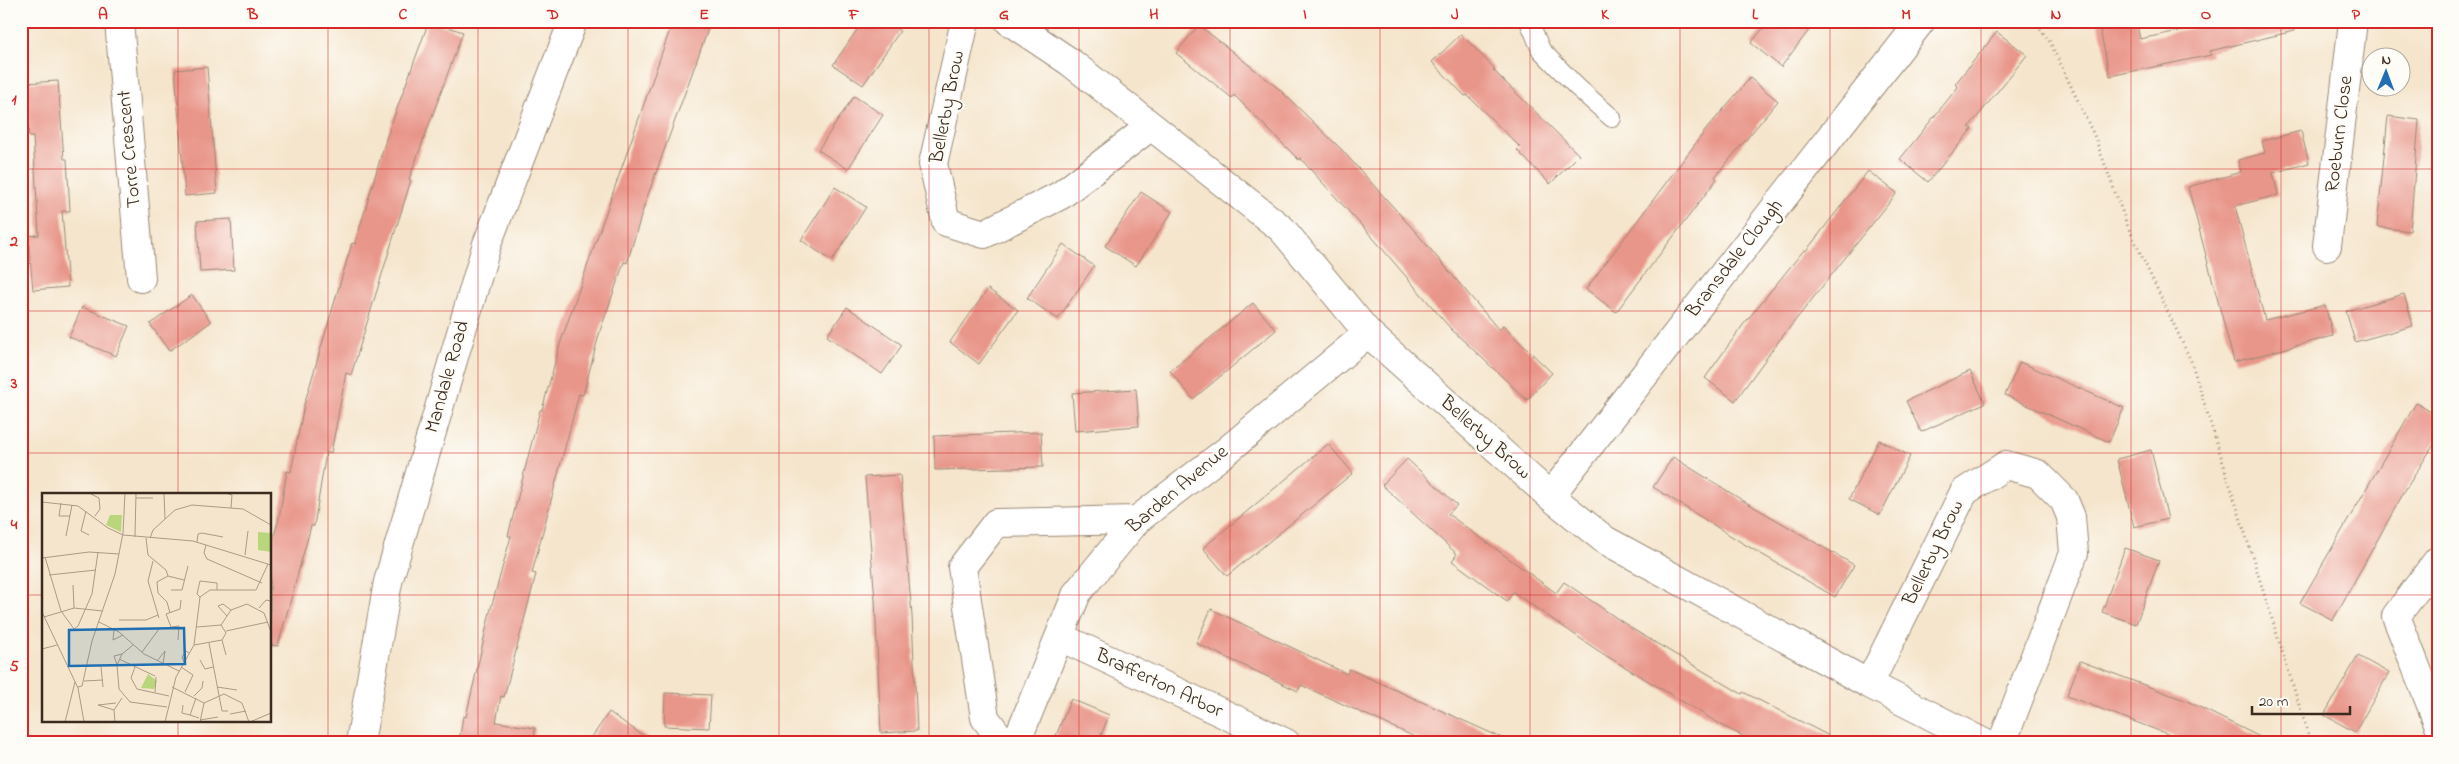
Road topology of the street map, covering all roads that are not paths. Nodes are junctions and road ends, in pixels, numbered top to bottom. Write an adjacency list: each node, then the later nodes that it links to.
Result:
1 (119, 21): 11 (street, Torre Crescent)
2 (573, 21): 19 (street, Mandale Road)
3 (965, 21): 9 (street, Bellerby Brow)
4 (1010, 21): 9 (street, Bellerby Brow)
5 (1529, 21): 8 (lane)
6 (1921, 21): 13 (street, Bransdale Clough)
7 (2353, 21): 10 (street, Roeburn Close)
8 (1612, 118)
9 (1152, 126): 12 (street, Bellerby Brow)
10 (2327, 246)
11 (141, 278)
12 (1368, 333): 13 (street, Bellerby Brow); 14 (street, Barden Avenue)
13 (1550, 496): 17 (street, Bellerby Brow)
14 (1137, 520): 16 (street, Barden Avenue); 20 (street)
15 (2438, 560): 18 (street)
16 (1060, 638): 21 (street, Barden Avenue); 22 (street, Brafferton Arbor)
17 (1869, 684): 23 (street, Bellerby Brow); 24 (street, Bellerby Brow)
18 (2438, 724): 25 (street)
19 (360, 743)
20 (1004, 743)
21 (1016, 743)
22 (1286, 743)
23 (1984, 743)
24 (2002, 743)
25 (2426, 743)

